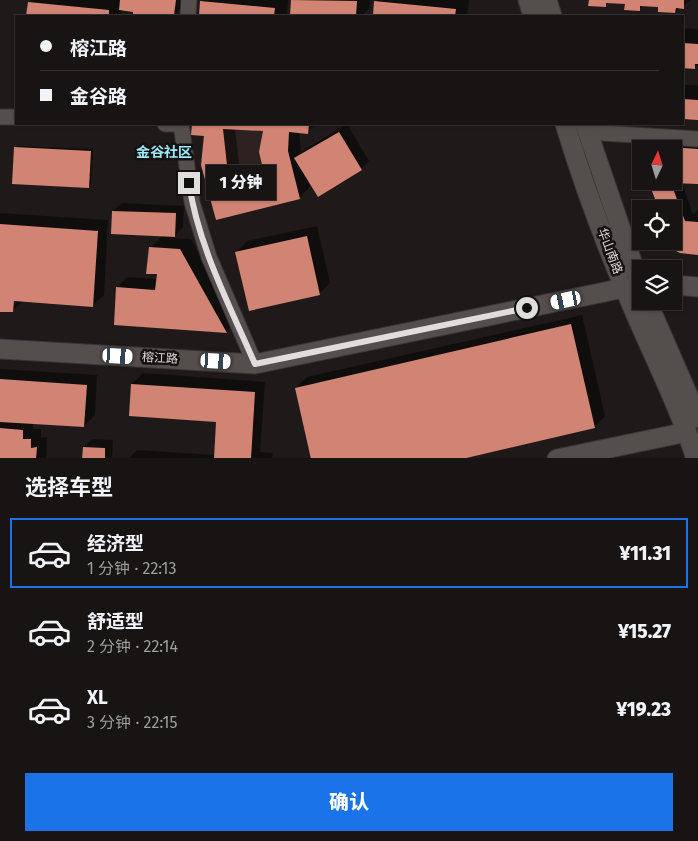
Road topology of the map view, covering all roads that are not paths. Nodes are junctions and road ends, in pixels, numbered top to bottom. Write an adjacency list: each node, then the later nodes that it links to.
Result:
1 (189, 0): 4 (street)
2 (528, 0): 5 (street)
3 (548, 0): 6 (street)
4 (188, 15)
5 (533, 15)
6 (552, 15)
7 (0, 117): 8 (street)
8 (15, 117)
9 (181, 125): 21 (street)
10 (565, 125): 14 (street, 华山南路)
11 (586, 128): 12 (street); 13 (street, 华山南路)
12 (698, 139)
13 (632, 272)
14 (632, 277)
15 (632, 286): 21 (street, 榕江路)
16 (682, 286): 17 (street)
17 (698, 287)
18 (646, 310): 22 (street, 华山南路)
19 (650, 310): 22 (street, 华山南路)
20 (0, 349): 21 (street, 榕江路)
21 (255, 364)
22 (693, 425): 23 (street); 24 (street, 华山南路)
23 (558, 458)
24 (696, 458)

